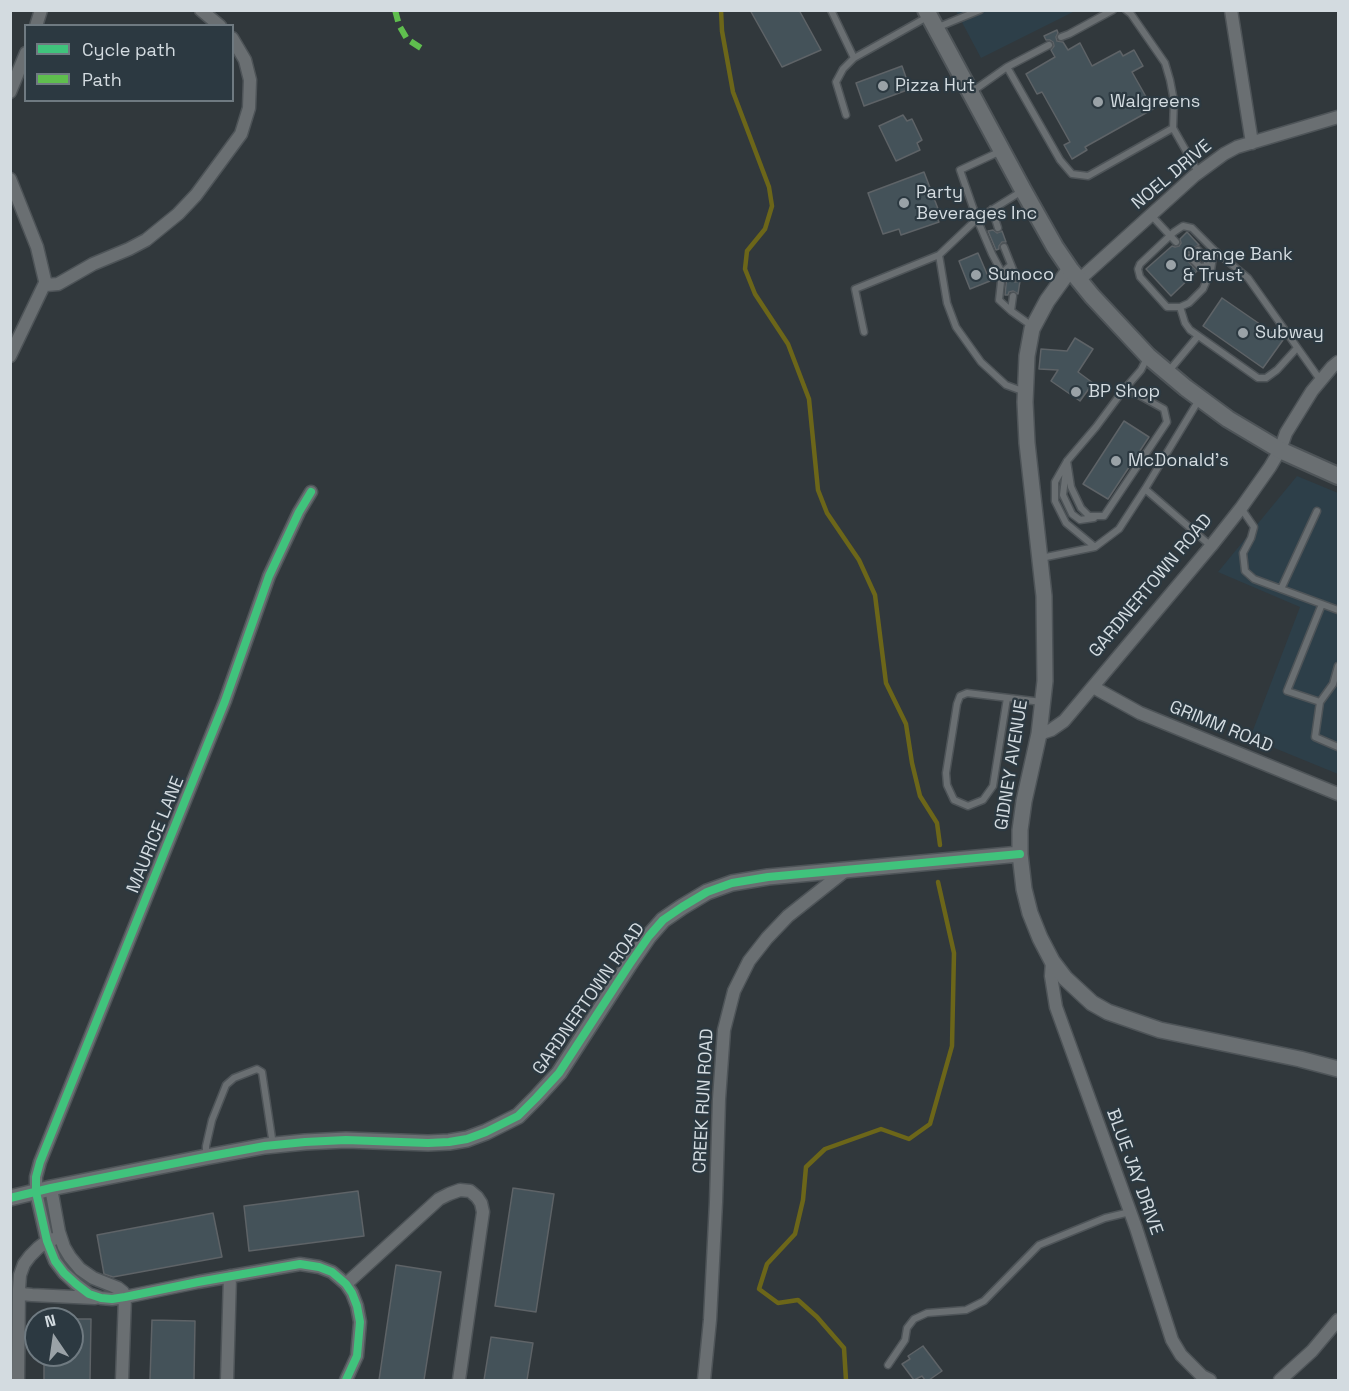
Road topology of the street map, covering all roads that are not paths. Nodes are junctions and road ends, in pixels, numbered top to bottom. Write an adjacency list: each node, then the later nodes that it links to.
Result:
1 (201, 10): 8 (street)
2 (831, 10): 12 (lane)
3 (980, 10): 7 (lane)
4 (1113, 10): 9 (lane)
5 (1126, 10): 19 (lane)
6 (1232, 10): 20 (street)
7 (930, 18): 12 (lane); 16 (main road)
8 (218, 24)
9 (1061, 38)
10 (234, 41): 43 (street)
11 (1049, 45): 14 (lane)
12 (854, 57): 17 (lane)
13 (24, 58): 15 (street)
14 (1007, 67): 16 (lane); 19 (lane)
15 (10, 92)
16 (970, 93): 21 (main road)
17 (846, 115)
18 (1338, 117): 20 (street, NOEL DRIVE)
19 (1173, 128): 22 (lane)
20 (1252, 143): 22 (street, NOEL DRIVE)
21 (1001, 150): 24 (main road); 27 (lane)
22 (1199, 173): 26 (street, NOEL DRIVE)
23 (10, 179): 43 (street)
24 (1023, 190): 25 (lane); 41 (main road)
25 (992, 209): 27 (lane); 28 (lane)
26 (1151, 215): 30 (lane); 41 (street, NOEL DRIVE)
27 (977, 219): 36 (lane); 40 (lane)
28 (998, 228)
29 (1178, 229): 30 (lane); 31 (lane); 35 (lane)
30 (1170, 235): 32 (lane); 45 (lane)
31 (1184, 235)
32 (1176, 242)
33 (1004, 247): 38 (lane)
34 (1198, 250): 39 (lane)
35 (1214, 250): 39 (lane); 50 (lane)
36 (939, 255): 48 (lane); 56 (lane)
37 (1191, 257): 39 (lane)
38 (1011, 265): 40 (lane); 42 (lane)
39 (1209, 268): 45 (lane)
40 (1002, 273): 46 (lane)
41 (1074, 274): 47 (street, GIDNEY AVENUE); 52 (main road)
42 (1016, 277)
43 (45, 283): 51 (street)
44 (1013, 296): 46 (lane)
45 (1180, 307): 49 (lane)
46 (1011, 311): 47 (lane)
47 (1034, 327): 56 (street, GIDNEY AVENUE)
48 (864, 332)
49 (1198, 336): 50 (lane); 54 (lane)
50 (1297, 348): 55 (lane)
51 (10, 356)
52 (1148, 356): 54 (main road); 57 (lane)
53 (1338, 362): 55 (street, GARDNERTOWN ROAD)
54 (1168, 373): 58 (main road)
55 (1321, 381): 59 (street, GARDNERTOWN ROAD)
56 (1025, 392): 69 (street, GIDNEY AVENUE)
57 (1122, 393): 60 (lane); 66 (lane)
58 (1200, 398): 59 (main road); 62 (lane)
59 (1280, 450): 61 (main road); 64 (street, GARDNERTOWN ROAD)
60 (1067, 461): 66 (lane); 66 (lane); 68 (lane)
61 (1338, 476)
62 (1144, 489): 67 (lane); 68 (lane)
63 (311, 492): 88 (street, MAURICE LANE)
64 (1241, 508): 67 (street, GARDNERTOWN ROAD); 70 (lane)
65 (1317, 511): 70 (lane)
66 (1104, 516)
67 (1210, 546): 74 (street, GARDNERTOWN ROAD)
68 (1095, 547): 69 (lane)
69 (1040, 558): 76 (street, GIDNEY AVENUE)
70 (1281, 589): 71 (lane)
71 (1322, 604): 72 (lane); 77 (lane)
72 (1338, 610)
73 (1338, 666): 77 (lane)
74 (1092, 687): 78 (street, GARDNERTOWN ROAD); 80 (street, GRIMM ROAD)
75 (1007, 698): 75 (lane); 76 (lane)
76 (1043, 702): 78 (street, GIDNEY AVENUE)
77 (1320, 702): 79 (lane)
78 (1039, 734): 81 (street, GIDNEY AVENUE)
79 (1338, 747)
80 (1338, 794)
81 (1020, 854): 82 (street, GARDNERTOWN ROAD); 83 (street, GIDNEY AVENUE)
82 (846, 870): 85 (street, GARDNERTOWN ROAD); 105 (street, CREEK RUN ROAD)
83 (1052, 961): 84 (street, GIDNEY AVENUE); 90 (street, BLUE JAY DRIVE)
84 (1338, 1069)
85 (273, 1146): 86 (street, GARDNERTOWN ROAD); 86 (lane)
86 (206, 1157): 87 (street, GARDNERTOWN ROAD)
87 (51, 1188): 88 (street, GARDNERTOWN ROAD); 91 (street)
88 (36, 1192): 89 (street, GARDNERTOWN ROAD); 92 (street)
89 (10, 1198)
90 (1130, 1212): 99 (lane); 106 (street, BLUE JAY DRIVE)
91 (60, 1237): 92 (street); 96 (street)
92 (47, 1241): 95 (street); 97 (street)
93 (230, 1276): 94 (street); 96 (street); 102 (street)
94 (346, 1284): 103 (street); 104 (street)
95 (19, 1289): 97 (street); 100 (street)
96 (125, 1297): 97 (street); 101 (street)
97 (101, 1298)
98 (1338, 1320): 107 (street)
99 (888, 1365)
100 (18, 1380)
101 (122, 1380)
102 (227, 1380)
103 (346, 1380)
104 (459, 1380)
105 (704, 1380)
106 (1210, 1380)
107 (1280, 1380)

